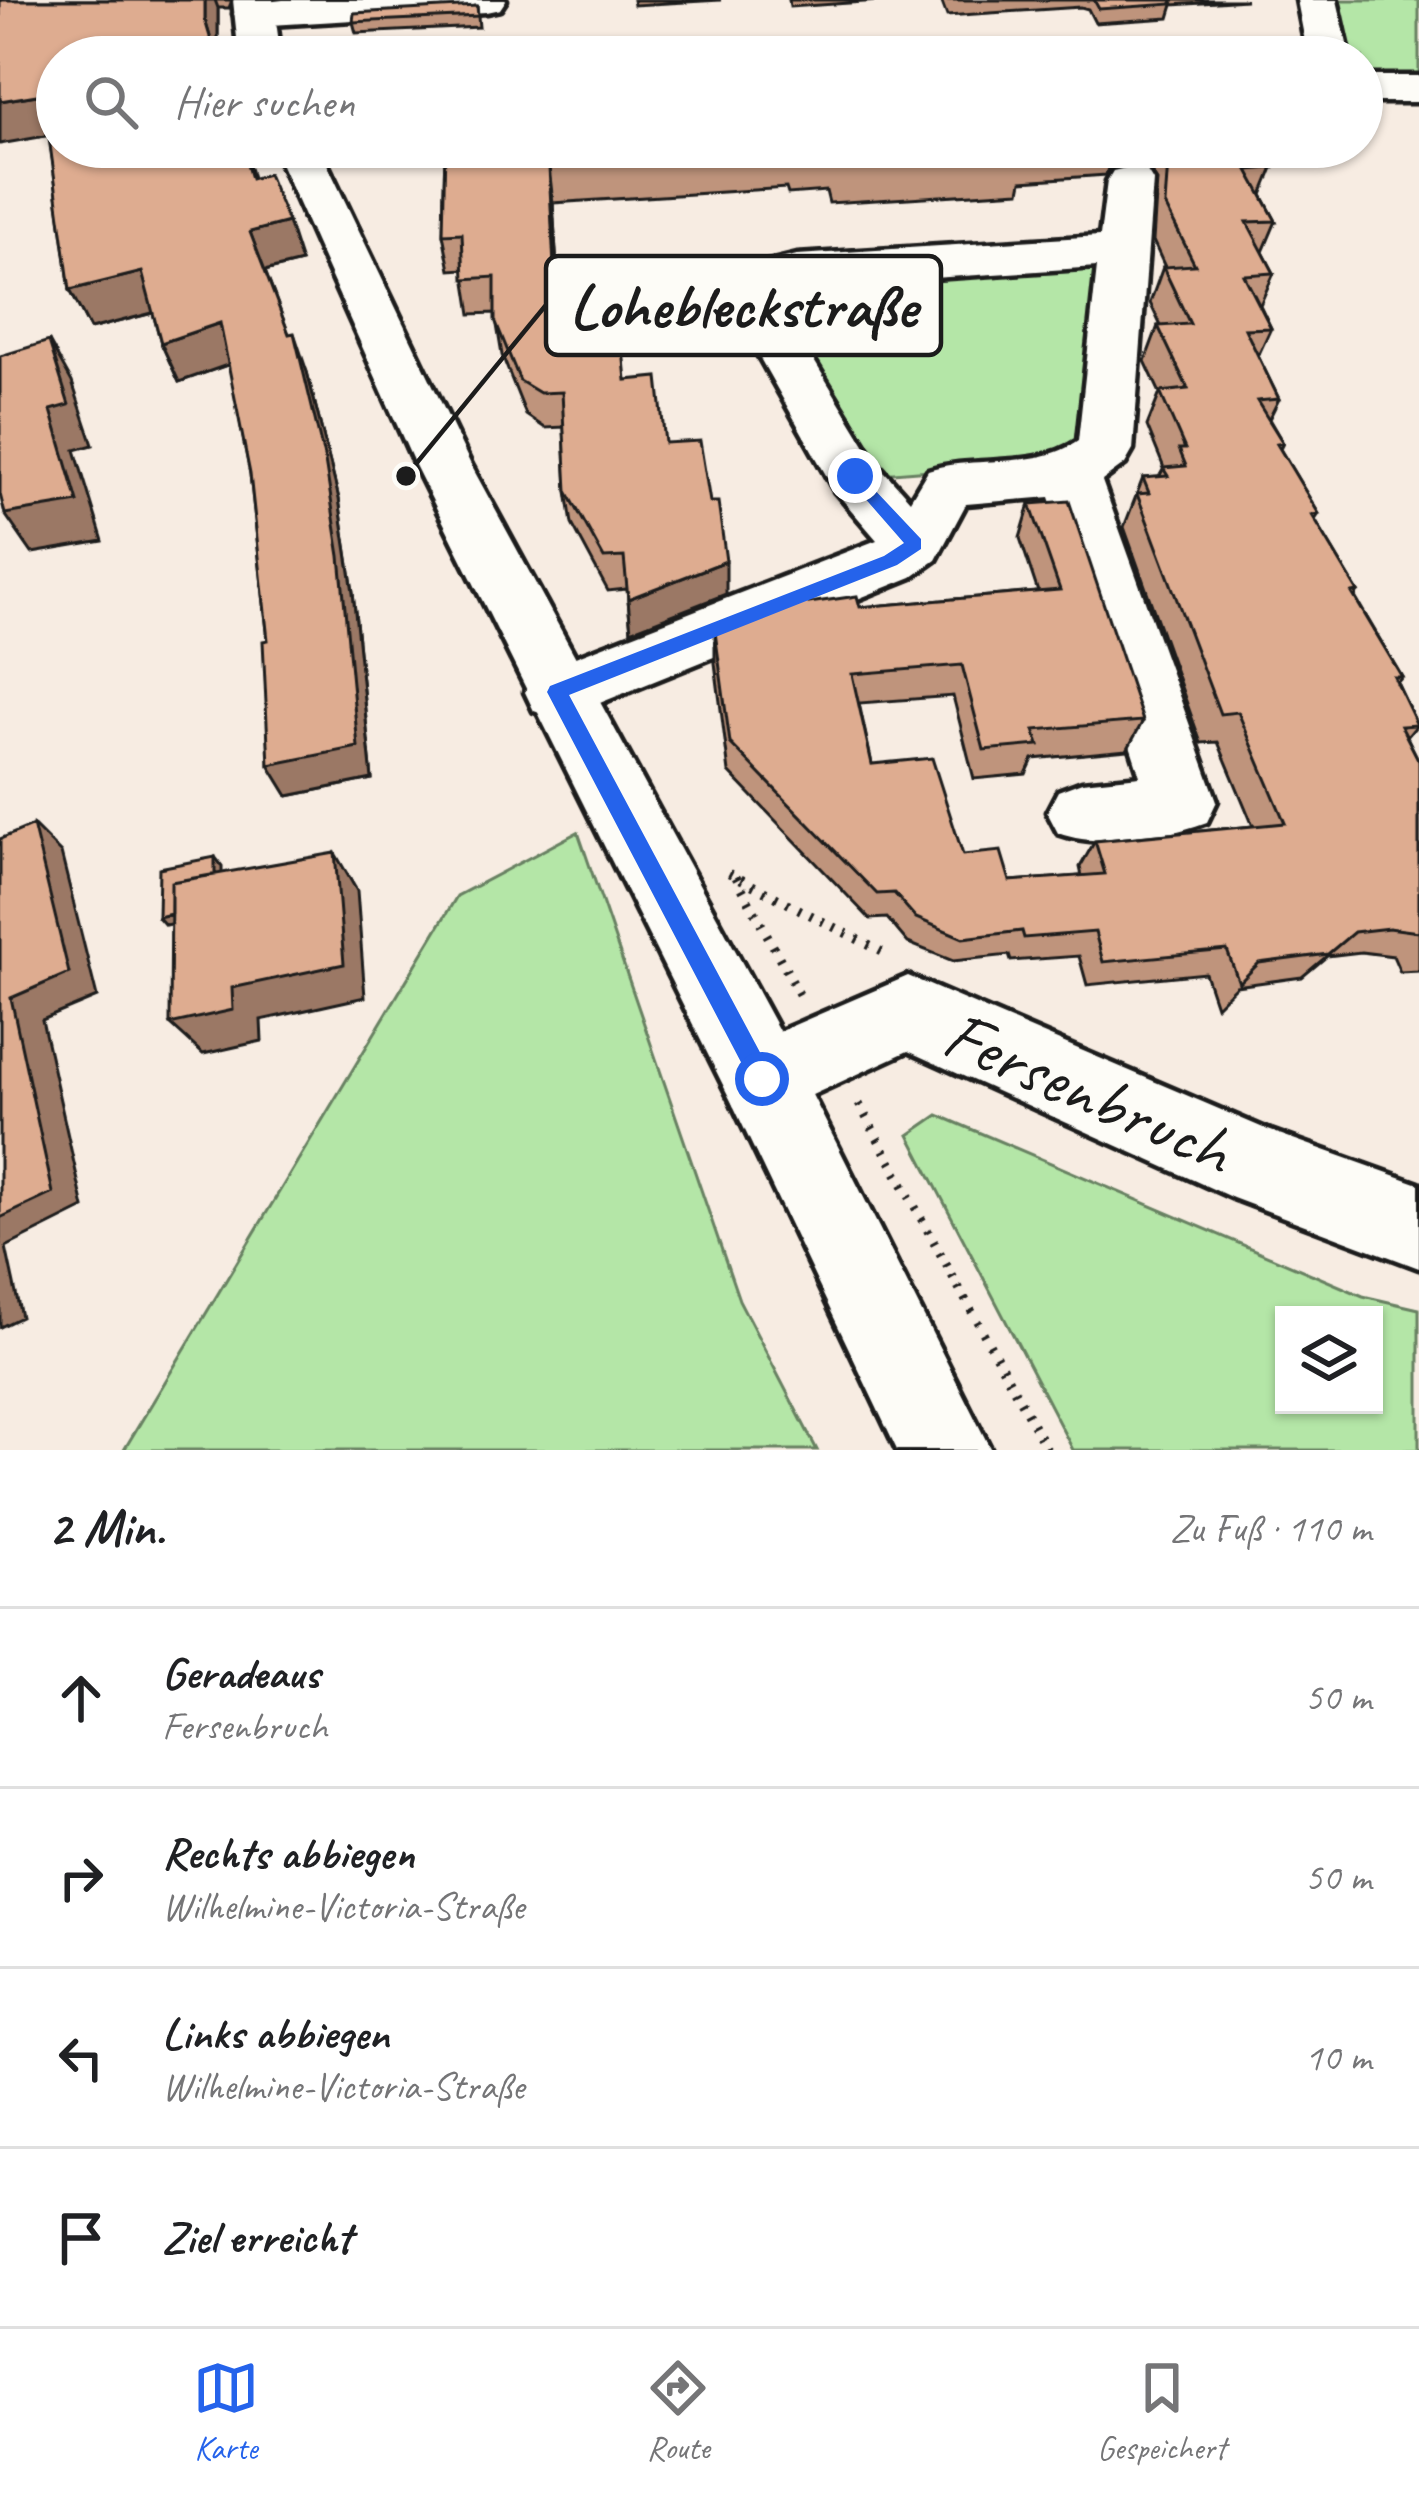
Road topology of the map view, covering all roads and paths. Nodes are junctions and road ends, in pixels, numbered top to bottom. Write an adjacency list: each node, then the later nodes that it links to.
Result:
1 (486, 0): 3 (street)
2 (1317, 0): 4 (street)
3 (254, 7)
4 (1325, 36)
5 (1383, 88): 6 (street)
6 (1419, 89)
7 (306, 168): 12 (street)
8 (1130, 181): 9 (street)
9 (1123, 250): 10 (street); 11 (street)
10 (1071, 474): 11 (street); 13 (street)
11 (915, 544): 12 (street)
12 (557, 692): 15 (street)
13 (1082, 812)
14 (735, 875): 15 (path)
15 (795, 1063): 16 (street, Fersenbruch); 17 (street); 18 (path)
16 (1419, 1226)
17 (945, 1450)
18 (1047, 1450)

